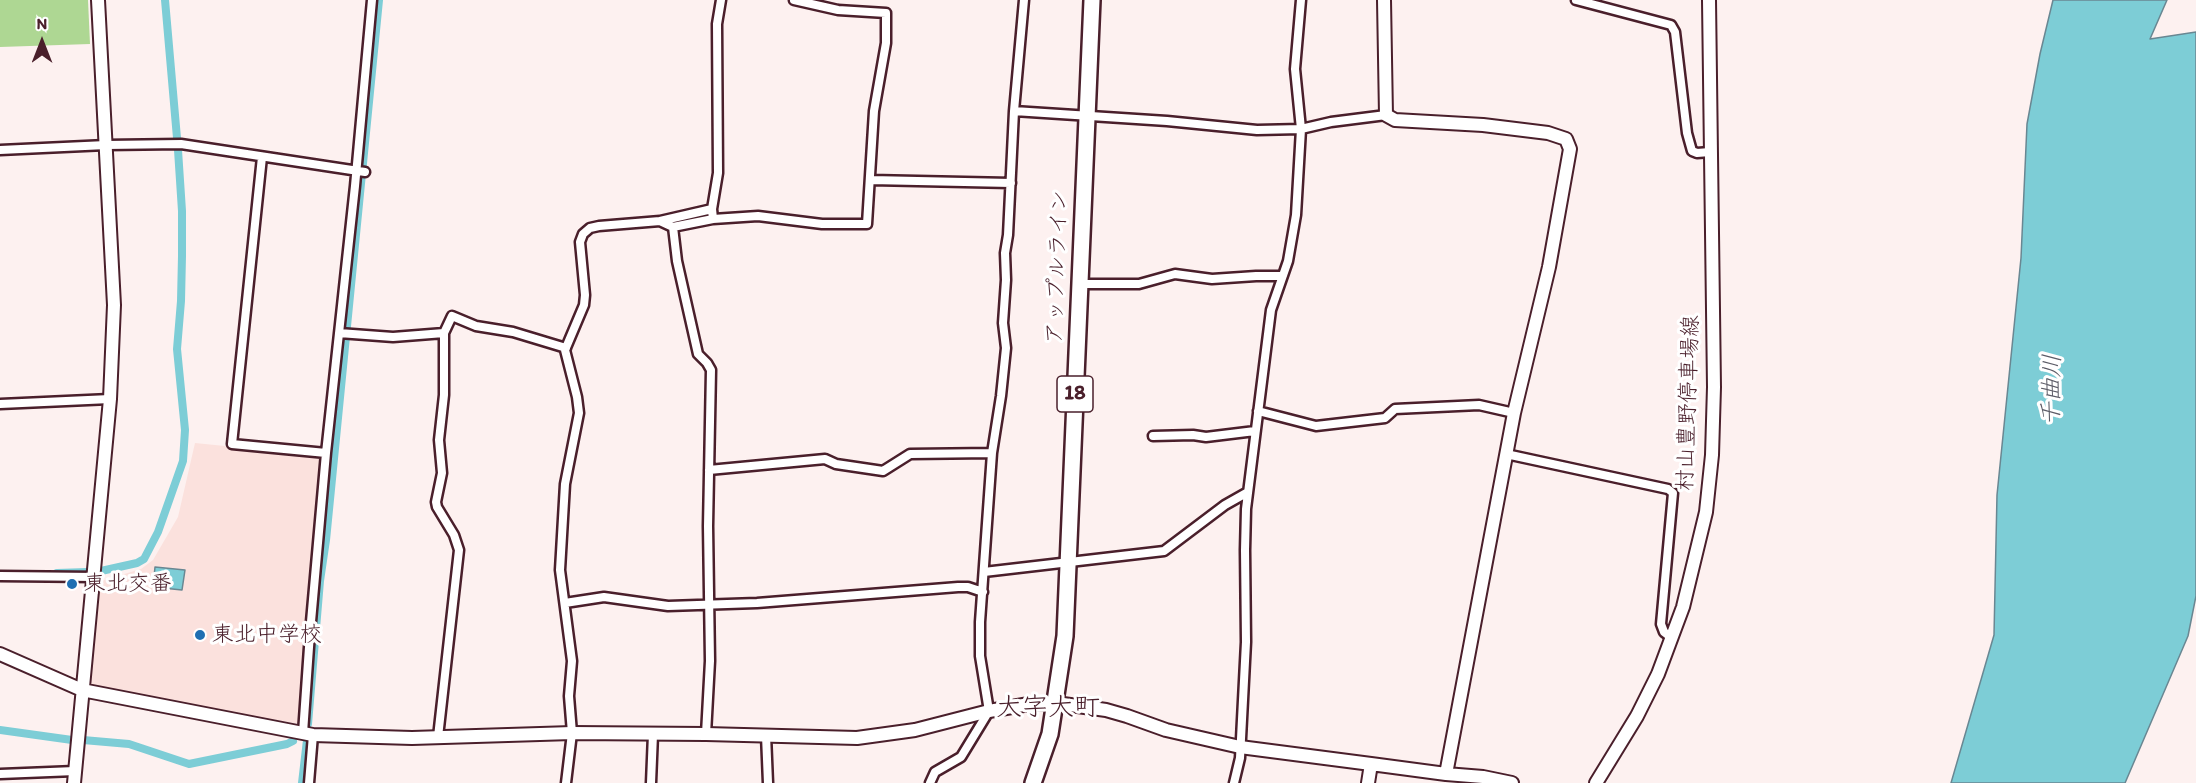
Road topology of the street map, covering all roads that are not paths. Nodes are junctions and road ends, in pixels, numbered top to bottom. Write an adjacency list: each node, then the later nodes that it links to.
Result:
1 (98, 0): 15 (street)
2 (372, 0): 19 (street)
3 (721, 0): 22 (street)
4 (794, 0): 20 (street)
5 (1024, 0): 11 (street)
6 (1092, 0): 13 (highway, アップルライン / 18)
7 (1300, 0): 14 (street)
8 (1384, 0): 12 (street)
9 (1576, 0): 17 (street)
10 (1709, 0): 17 (street, 村山豊野停車場線)
11 (1014, 111): 13 (street); 21 (street)
12 (1386, 114): 14 (street); 34 (street)
13 (1088, 115): 14 (street); 27 (highway, アップルライン / 18)
14 (1301, 129): 26 (street)
15 (106, 145): 16 (street); 18 (street); 31 (street)
16 (0, 150)
17 (1710, 152): 49 (street, 村山豊野停車場線)
18 (262, 157): 19 (street); 37 (street)
19 (360, 172): 28 (street)
20 (871, 180): 21 (street); 23 (street)
21 (1011, 183): 38 (street)
22 (712, 209): 23 (street); 24 (street)
23 (713, 219): 25 (street)
24 (660, 220): 25 (street); 30 (street)
25 (673, 226): 40 (street)
26 (1282, 276): 27 (street); 33 (street)
27 (1080, 284): 42 (highway, アップルライン / 18)
28 (344, 333): 29 (street); 37 (street)
29 (444, 333): 30 (street); 59 (street)
30 (566, 348): 47 (street)
31 (110, 399): 32 (street); 45 (street)
32 (0, 404)
33 (1258, 411): 34 (street); 35 (street)
34 (1514, 413): 39 (street)
35 (1255, 431): 36 (street); 41 (street)
36 (1153, 436)
37 (326, 453): 55 (street)
38 (992, 453): 40 (street); 43 (street)
39 (1506, 454): 49 (street); 63 (street)
40 (709, 470): 48 (street)
41 (1248, 492): 42 (street); 60 (street)
42 (1068, 563): 43 (street); 52 (highway, アップルライン / 18)
43 (984, 572): 46 (street)
44 (0, 576): 45 (street)
45 (94, 577): 51 (street)
46 (983, 592): 48 (street); 53 (street)
47 (565, 603): 48 (street); 54 (street)
48 (709, 605): 57 (street)
49 (1672, 638): 74 (street, 村山豊野停車場線)
50 (0, 654): 51 (street)
51 (82, 690): 55 (street); 64 (street)
52 (1056, 703): 53 (street); 60 (street); 70 (highway, アップルライン / 18)
53 (989, 711): 58 (street); 69 (street)
54 (572, 733): 56 (street); 59 (street); 66 (street)
55 (308, 734): 59 (street); 65 (street)
56 (654, 734): 57 (street); 67 (street)
57 (706, 734): 58 (street)
58 (766, 735): 68 (street)
59 (438, 737)
60 (1240, 747): 61 (street); 71 (street)
61 (1371, 764): 63 (street); 72 (street)
62 (0, 774): 64 (street)
63 (1446, 774): 73 (street)
64 (75, 777)
65 (309, 783)
66 (566, 783)
67 (651, 783)
68 (768, 783)
69 (930, 783)
70 (1033, 783)
71 (1234, 783)
72 (1368, 783)
73 (1512, 783)
74 (1596, 783)

